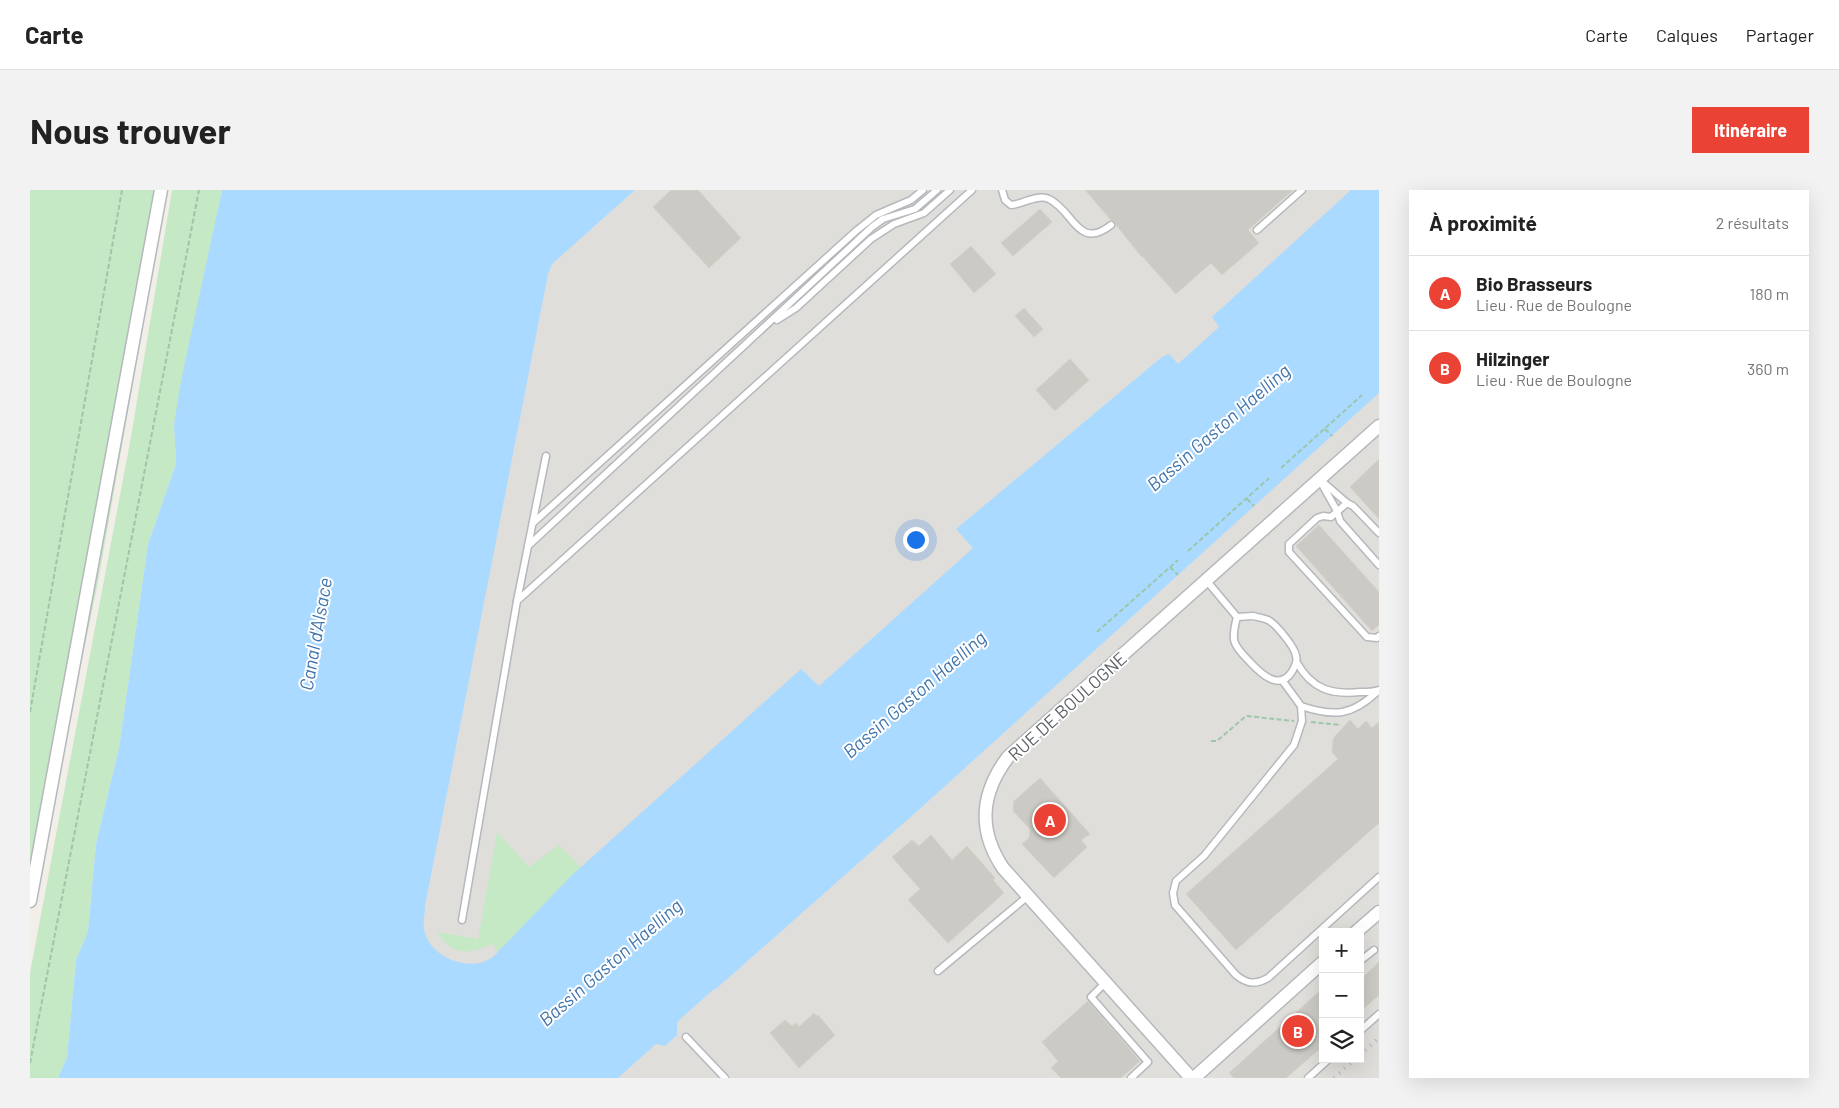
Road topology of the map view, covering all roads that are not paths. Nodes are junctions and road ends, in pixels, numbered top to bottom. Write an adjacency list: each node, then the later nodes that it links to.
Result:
1 (161, 190): 32 (street)
2 (923, 190): 16 (lane)
3 (937, 190): 10 (lane)
4 (950, 190): 10 (lane)
5 (972, 190): 23 (lane)
6 (1002, 190): 8 (lane)
7 (1302, 190): 9 (lane)
8 (1111, 225)
9 (1257, 230)
10 (764, 327): 18 (lane)
11 (1379, 426): 13 (street, RUE DE BOULOGNE)
12 (546, 456): 16 (lane)
13 (1319, 479): 14 (lane); 15 (lane); 22 (street, RUE DE BOULOGNE)
14 (1347, 503): 15 (lane); 17 (lane)
15 (1338, 511): 20 (lane); 25 (lane)
16 (533, 523): 18 (lane)
17 (1379, 533)
18 (528, 546): 23 (lane)
19 (1379, 552): 20 (lane)
20 (1373, 558): 21 (lane)
21 (1379, 565)
22 (1206, 580): 24 (lane); 31 (street, RUE DE BOULOGNE)
23 (517, 601): 34 (lane)
24 (1237, 617): 26 (lane); 27 (lane)
25 (1379, 636)
26 (1296, 663): 27 (lane); 28 (lane)
27 (1282, 680): 29 (lane)
28 (1378, 691): 29 (lane)
29 (1301, 706): 30 (lane)
30 (1379, 877)
31 (1028, 896): 39 (lane); 40 (street, RUE DE BOULOGNE)
32 (30, 901)
33 (1377, 917): 35 (street)
34 (462, 920)
35 (1362, 928)
36 (1374, 950): 37 (lane)
37 (1364, 959)
38 (1319, 966): 45 (street, RUE DE BOULOGNE)
39 (938, 972)
40 (1106, 982): 45 (street, RUE DE BOULOGNE); 47 (lane)
41 (1379, 1014): 42 (lane)
42 (1364, 1027)
43 (686, 1037): 46 (lane)
44 (1325, 1063): 48 (lane)
45 (1199, 1076)
46 (725, 1078)
47 (1131, 1078)
48 (1308, 1078)

